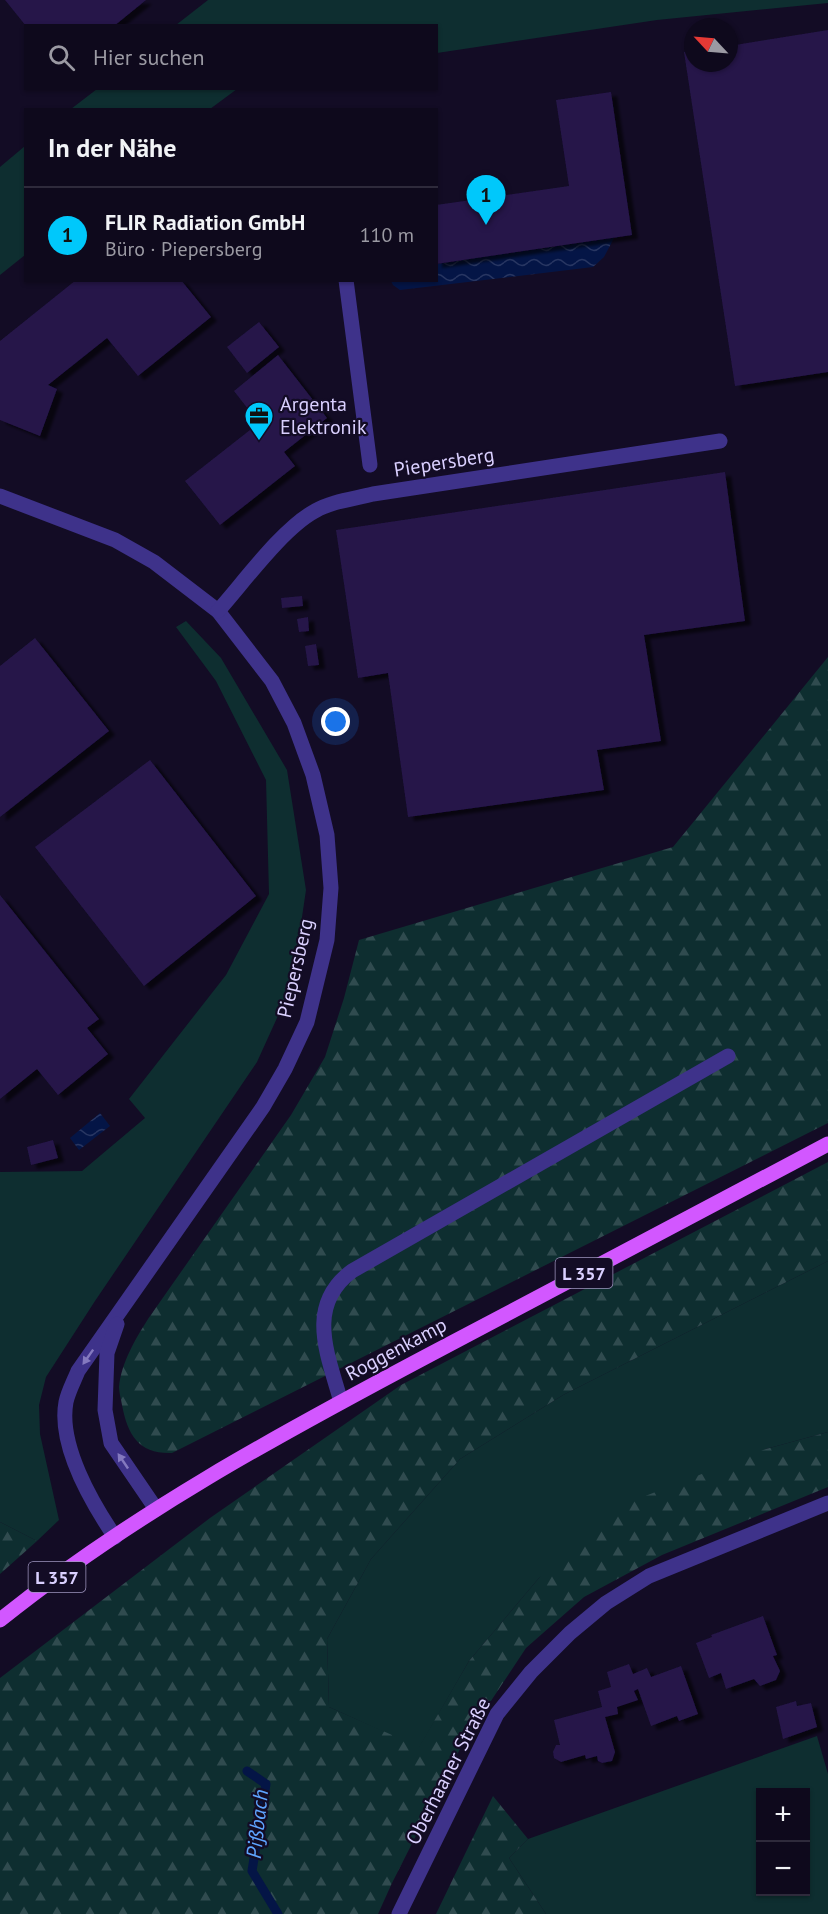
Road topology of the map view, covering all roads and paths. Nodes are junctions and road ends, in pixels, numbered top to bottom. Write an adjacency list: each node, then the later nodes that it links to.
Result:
1 (346, 282): 3 (street)
2 (720, 441): 5 (street, Piepersberg)
3 (370, 465)
4 (0, 496): 5 (street, Piepersberg)
5 (218, 611): 8 (street, Piepersberg)
6 (728, 1056): 9 (street)
7 (828, 1144): 9 (main road, Roggenkamp / L 357)
8 (121, 1309): 11 (street, Piepersberg, one-way to 8); 12 (street, Piepersberg, one-way to 12)
9 (341, 1402): 11 (main road, Roggenkamp / L 357)
10 (828, 1503): 14 (street, Oberhaaner Straße)
11 (156, 1509): 12 (main road, Roggenkamp / L 357)
12 (115, 1537): 13 (main road, Roggenkamp / L 357)
13 (0, 1620)
14 (399, 1914)

